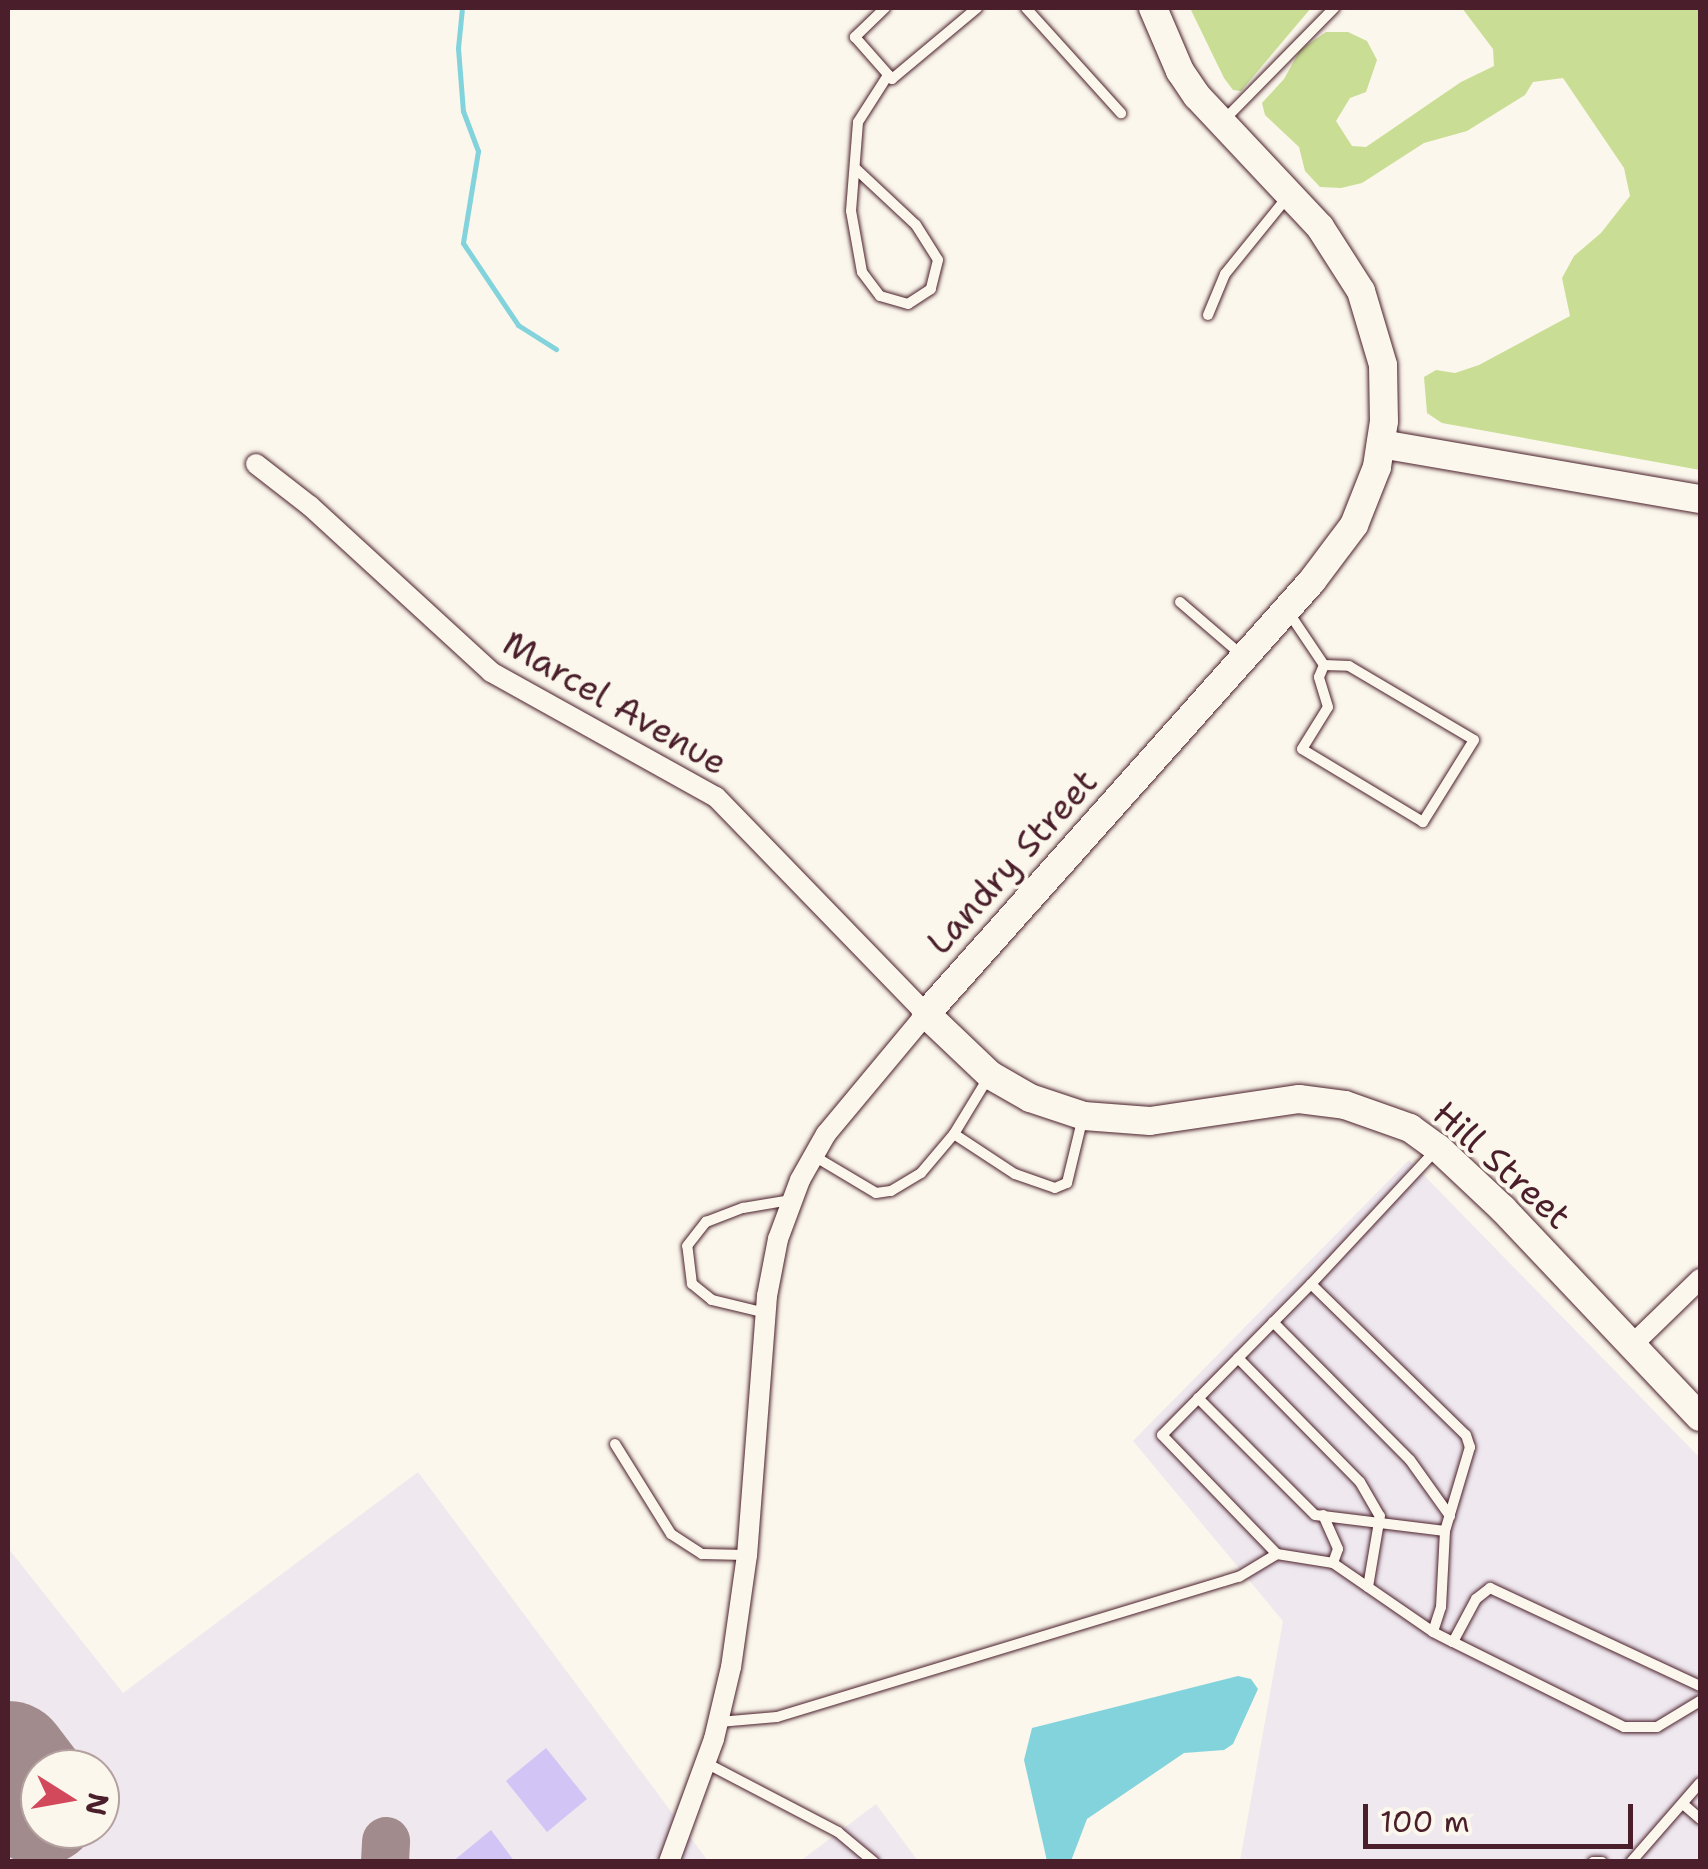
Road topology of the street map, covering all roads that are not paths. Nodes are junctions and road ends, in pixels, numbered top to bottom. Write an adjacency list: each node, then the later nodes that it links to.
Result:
1 (885, 8): 6 (lane)
2 (977, 8): 6 (lane)
3 (1026, 8): 7 (lane)
4 (1153, 8): 8 (street, Landry Street)
5 (1334, 8): 8 (lane)
6 (888, 74): 9 (lane)
7 (1121, 113)
8 (1220, 123): 10 (street, Landry Street)
9 (855, 168): 9 (lane)
10 (1289, 194): 11 (lane); 12 (street, Landry Street)
11 (1208, 315)
12 (1381, 444): 14 (street); 16 (street, Landry Street)
13 (256, 464): 19 (street, Marcel Avenue)
14 (1700, 499)
15 (1180, 602): 17 (lane)
16 (1287, 610): 17 (street, Landry Street); 18 (lane)
17 (1244, 657): 19 (street, Landry Street)
18 (1324, 665): 18 (lane)
19 (926, 1014): 20 (street, Hill Street); 24 (street, Landry Street)
20 (990, 1075): 21 (street, Hill Street); 22 (lane)
21 (1084, 1116): 22 (lane); 23 (street, Hill Street)
22 (954, 1134): 24 (lane)
23 (1438, 1148): 27 (lane); 30 (street, Hill Street)
24 (813, 1156): 25 (street, Landry Street)
25 (791, 1200): 28 (street, Landry Street); 28 (lane)
26 (1700, 1279): 30 (street)
27 (1312, 1284): 29 (lane); 36 (lane)
28 (766, 1312): 40 (street, Landry Street)
29 (1274, 1322): 31 (lane); 36 (lane)
30 (1632, 1345): 33 (street, Hill Street)
31 (1238, 1358): 32 (lane); 37 (lane)
32 (1198, 1398): 35 (lane); 39 (lane)
33 (1700, 1417)
34 (615, 1444): 40 (lane)
35 (1322, 1516): 37 (lane); 41 (lane)
36 (1450, 1516): 38 (lane)
37 (1380, 1522): 38 (lane); 42 (lane)
38 (1445, 1530): 43 (lane)
39 (1277, 1554): 41 (lane); 47 (lane)
40 (747, 1556): 47 (street, Landry Street)
41 (1333, 1563): 42 (lane)
42 (1368, 1587): 43 (lane)
43 (1433, 1632): 44 (lane)
44 (1453, 1642): 45 (lane); 46 (lane)
45 (1700, 1686)
46 (1700, 1701)
47 (719, 1722): 48 (street, Landry Street)
48 (706, 1762): 52 (street, Landry Street); 53 (lane)
49 (1700, 1784): 50 (lane)
50 (1683, 1804): 51 (lane); 56 (lane)
51 (1700, 1820)
52 (669, 1862)
53 (874, 1862)
54 (1593, 1862): 55 (lane)
55 (1602, 1862)
56 (1631, 1862)

